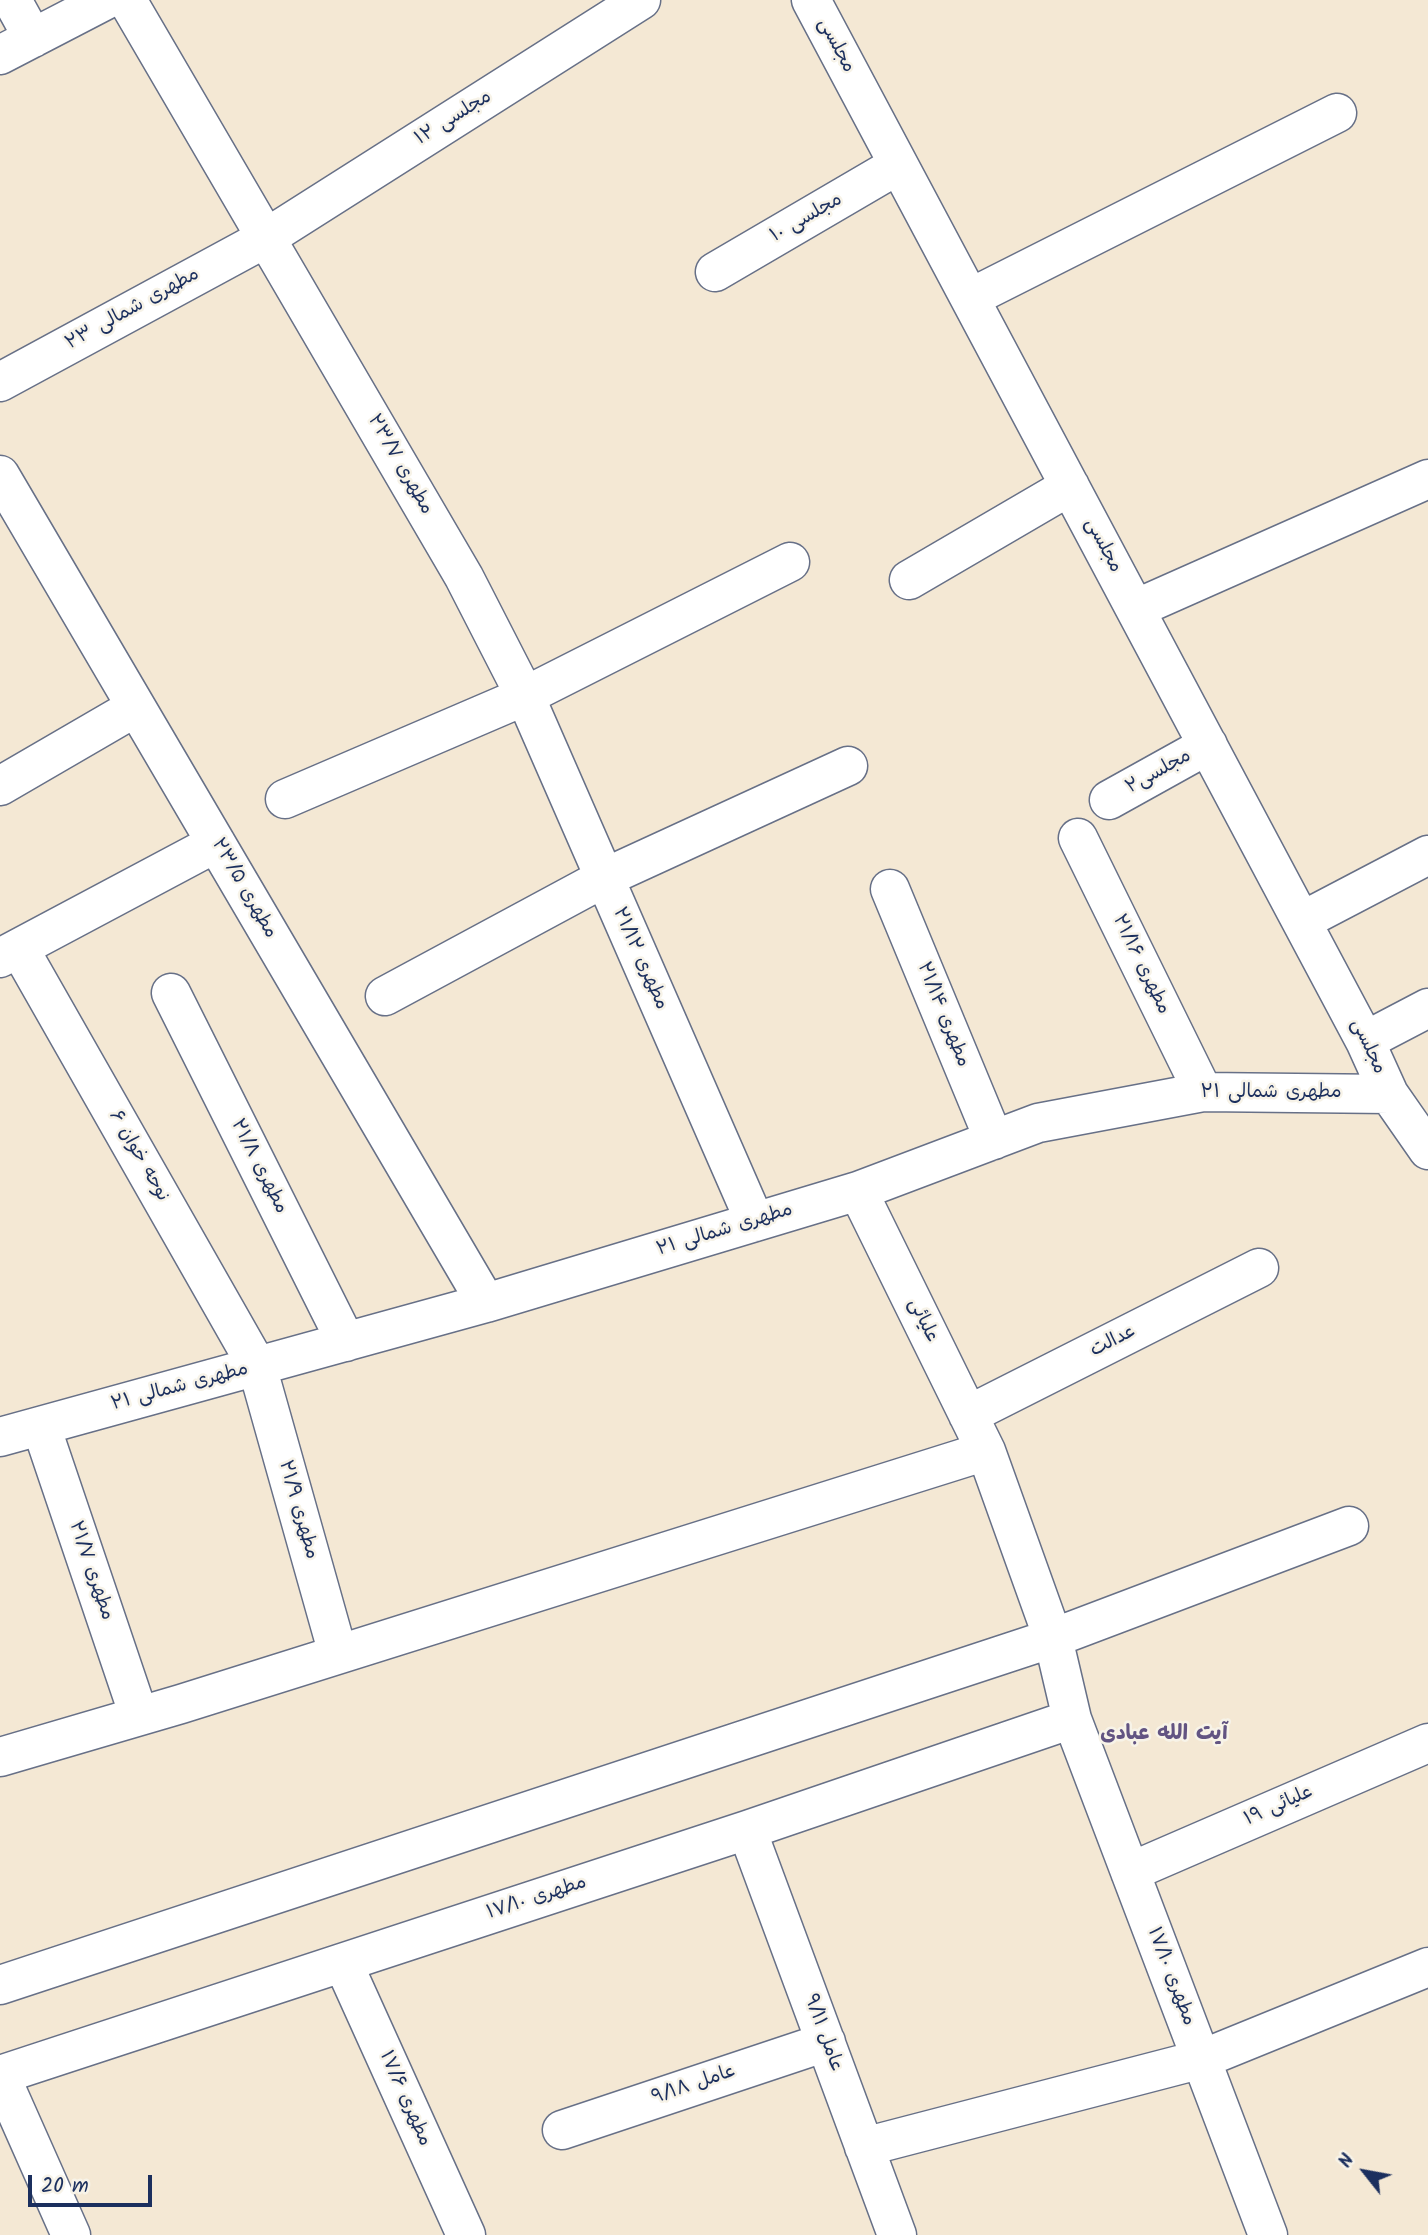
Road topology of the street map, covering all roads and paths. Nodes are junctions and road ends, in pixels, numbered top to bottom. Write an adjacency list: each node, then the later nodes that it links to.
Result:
1 (12, 0): 6 (street)
2 (106, 0): 6 (street)
3 (127, 0): 9 (street, مطهری ۲۳/۷)
4 (642, 0): 9 (street, مجلسی ۱۲)
5 (822, 4): 8 (street, مجلسی)
6 (16, 47)
7 (1337, 113): 11 (street)
8 (898, 165): 10 (street, مجلسی ۱۰); 11 (street, مجلسی)
9 (266, 238): 12 (street, مطهری شمالی ۲۳); 19 (street, مطهری ۲۳/۷)
10 (715, 272)
11 (970, 298): 15 (street, مجلسی)
12 (0, 382)
13 (0, 475): 20 (street, مطهری ۲۳/۵)
14 (1428, 480): 18 (street)
15 (1070, 486): 17 (street); 18 (street, مجلسی)
16 (790, 562): 19 (street)
17 (909, 580)
18 (1135, 609): 21 (street, مجلسی)
19 (525, 696): 24 (street); 29 (street, مطهری ۲۱/۱۲)
20 (136, 706): 23 (street); 27 (street, مطهری ۲۳/۵)
21 (1208, 746): 25 (street, مجلسی۲); 31 (street, مجلسی)
22 (848, 766): 29 (street)
23 (0, 786)
24 (285, 799)
25 (1109, 800)
26 (1078, 838): 37 (street, مطهری ۲۱/۱۶)
27 (216, 843): 32 (street); 44 (street, مطهری ۲۳/۵)
28 (1428, 855): 31 (street)
29 (604, 878): 34 (street); 42 (street, مطهری ۲۱/۱۲)
30 (890, 889): 39 (street, مطهری ۲۱/۱۴)
31 (1302, 921): 36 (street, مجلسی)
32 (10, 953): 46 (street, نوحه خوان ۶)
33 (171, 993): 45 (street, مطهری ۲۱/۸)
34 (385, 996)
35 (1428, 1008): 36 (street)
36 (1366, 1041): 38 (street, مجلسی)
37 (1203, 1092): 38 (street, مطهری شمالی ۲۱); 39 (street, مطهری شمالی ۲۱)
38 (1388, 1094): 40 (street)
39 (994, 1140): 41 (street, مطهری شمالی ۲۱)
40 (1428, 1150)
41 (858, 1191): 42 (street, مطهری شمالی ۲۱); 47 (street, علیائی)
42 (755, 1222): 44 (street, مطهری شمالی ۲۱)
43 (1259, 1268): 47 (street, عدالت)
44 (486, 1303): 45 (street, مطهری شمالی ۲۱)
45 (346, 1342): 46 (street, مطهری شمالی ۲۱)
46 (257, 1366): 48 (street, مطهری شمالی ۲۱); 53 (street, مطهری ۲۱/۹)
47 (968, 1415): 50 (street, علیائی)
48 (41, 1426): 49 (street, مطهری شمالی ۲۱); 54 (street, مطهری ۲۱/۷)
49 (0, 1437)
50 (986, 1451): 52 (street, مطهری ۱۷/۱۰); 53 (street)
51 (1349, 1526): 52 (street)
52 (1053, 1638): 55 (street, مطهری ۱۷/۱۰); 62 (street)
53 (338, 1654): 54 (street)
54 (139, 1716): 57 (street)
55 (1072, 1719): 58 (street, مطهری ۱۷/۱۰); 59 (street, مطهری ۱۷/۱۰)
56 (1428, 1743): 59 (street, علیائی ۱۹)
57 (0, 1757)
58 (747, 1830): 60 (street, مطهری ۱۷/۱۰); 63 (street, عامل ۹/۱۱)
59 (1130, 1872): 64 (street, مطهری ۱۷/۱۰)
60 (343, 1963): 65 (street, مطهری ۱۷/۱۰); 69 (street, مطهری ۱۷/۶)
61 (1428, 1967): 64 (street)
62 (0, 1985)
63 (826, 2042): 66 (street, عامل ۹/۱۸); 67 (street, عامل ۹/۱۱)
64 (1202, 2059): 67 (street); 71 (street, مطهری ۱۷/۱۰)
65 (0, 2075): 68 (street)
66 (562, 2130)
67 (864, 2147): 70 (street, عامل ۹/۱۱)
68 (71, 2235)
69 (466, 2235)
70 (897, 2235)
71 (1268, 2235)

